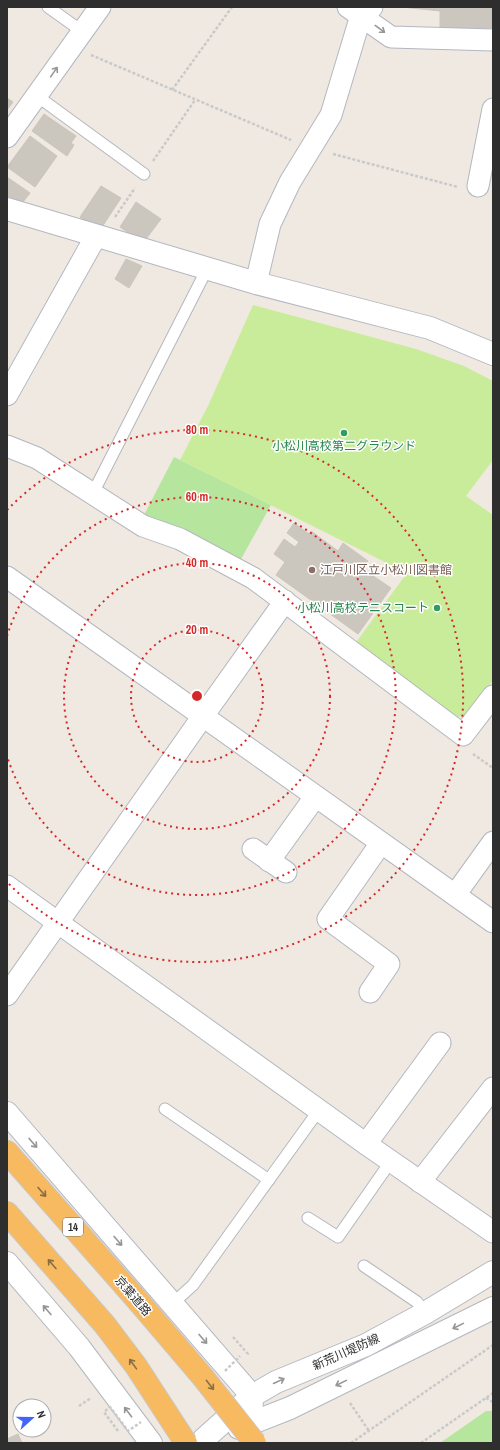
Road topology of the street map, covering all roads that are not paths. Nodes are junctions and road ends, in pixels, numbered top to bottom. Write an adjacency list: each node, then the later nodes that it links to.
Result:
1 (48, 7): 4 (lane)
2 (100, 7): 4 (street)
3 (361, 10): 5 (street, one-way to 5); 14 (street)
4 (77, 39): 6 (street, one-way to 4)
5 (493, 40)
6 (37, 96): 8 (street); 9 (lane)
7 (493, 109): 10 (street)
8 (7, 137)
9 (144, 174)
10 (470, 187)
11 (7, 209): 12 (main road)
12 (96, 236): 13 (main road); 16 (street)
13 (207, 269): 14 (main road); 18 (lane)
14 (256, 283): 15 (main road)
15 (493, 354)
16 (7, 395)
17 (7, 446): 18 (street)
18 (93, 493): 20 (street)
19 (7, 577): 22 (street)
20 (285, 601): 21 (street); 22 (street)
21 (493, 696)
22 (203, 716): 23 (street); 29 (street)
23 (315, 797): 25 (street); 26 (street)
24 (493, 842): 28 (street)
25 (381, 844): 28 (street); 31 (street)
26 (270, 861)
27 (7, 886): 29 (street)
28 (455, 895): 30 (street)
29 (58, 922): 32 (street); 36 (street)
30 (493, 922)
31 (370, 992)
32 (7, 995)
33 (440, 1043): 38 (street)
34 (493, 1088): 42 (street)
35 (165, 1109): 41 (lane)
36 (319, 1110): 38 (street); 41 (lane)
37 (7, 1113): 49 (main road, one-way to 49)
38 (366, 1144): 40 (street)
39 (7, 1152): 55 (highway, 京葉道路 / 14, one-way to 55, bridge)
40 (391, 1161): 42 (street); 44 (lane)
41 (269, 1180): 49 (lane)
42 (420, 1182): 45 (street)
43 (7, 1213): 56 (highway, one-way to 43, bridge)
44 (308, 1218)
45 (493, 1232)
46 (7, 1263): 57 (main road, one-way to 46)
47 (364, 1266): 51 (lane)
48 (493, 1272): 51 (main road, 新荒川堤防線)
49 (172, 1304): 53 (main road, one-way to 53)
50 (493, 1308): 54 (main road, 新荒川堤防線, one-way to 54)
51 (426, 1313): 52 (main road, 新荒川堤防線)
52 (366, 1345): 53 (main road, 新荒川堤防線, one-way to 52); 54 (main road)
53 (252, 1396): 55 (main road); 56 (main road, 新荒川堤防線)
54 (305, 1401): 55 (main road, 新荒川堤防線)
55 (253, 1434): 56 (main road, 新荒川堤防線)
56 (195, 1442)
57 (150, 1443)

